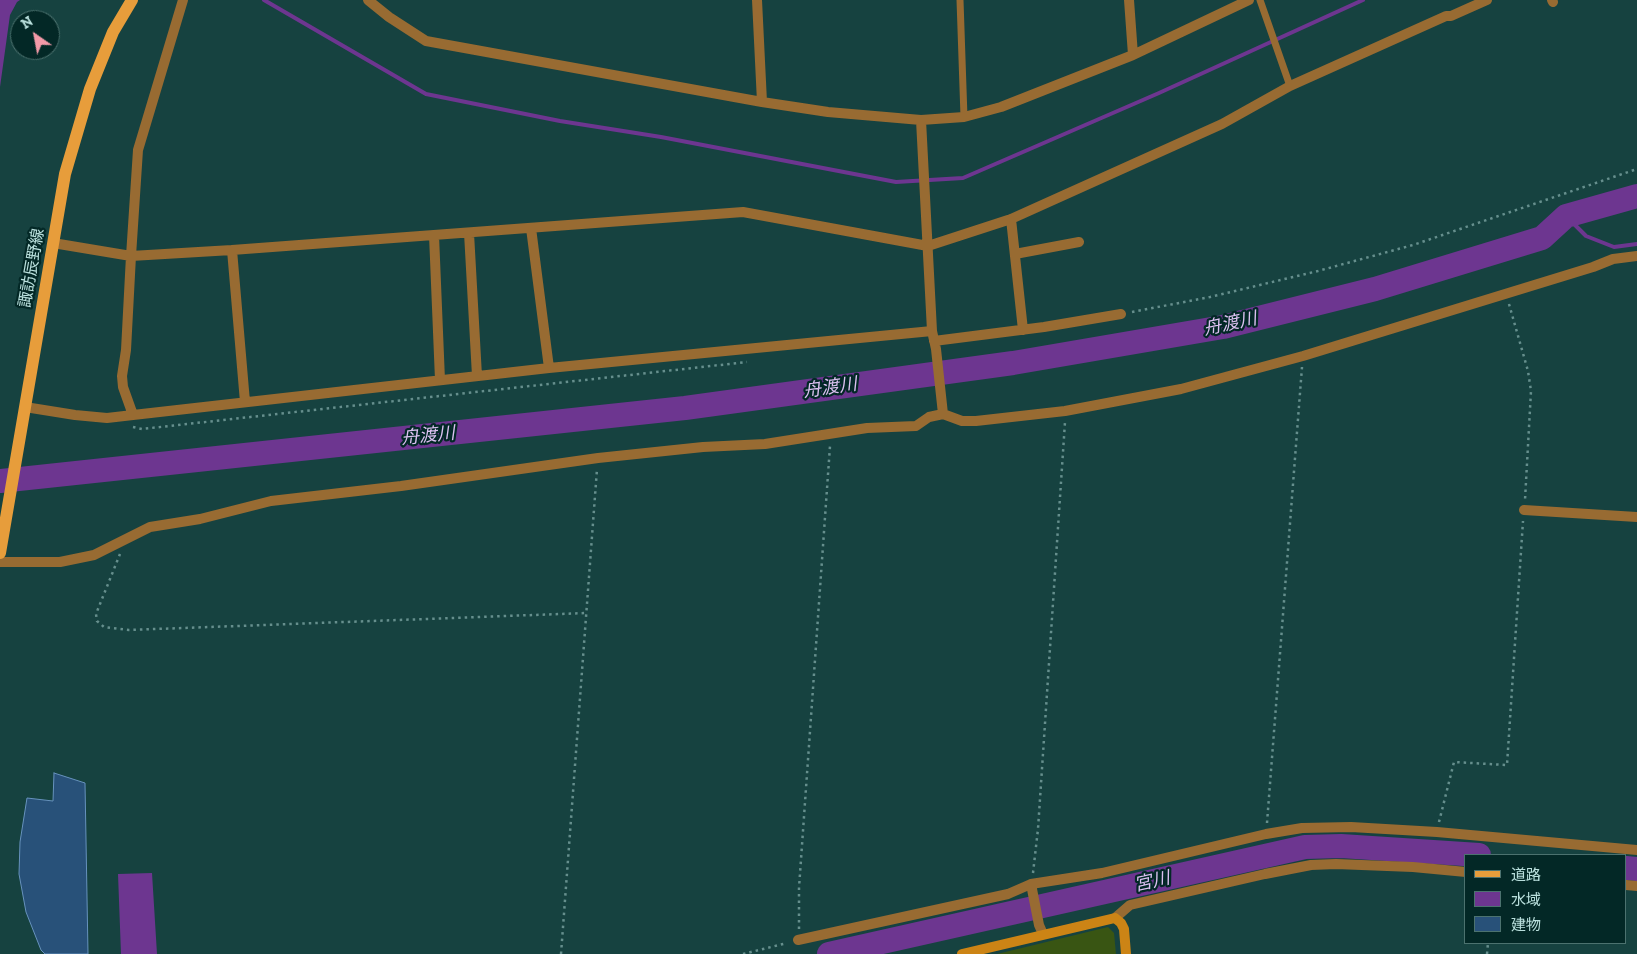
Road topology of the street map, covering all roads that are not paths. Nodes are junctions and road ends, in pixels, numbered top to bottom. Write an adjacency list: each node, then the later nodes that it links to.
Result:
1 (132, 0): 20 (main road, 諏訪辰野線)
2 (183, 0): 24 (street)
3 (368, 0): 12 (street)
4 (757, 0): 12 (street)
5 (960, 0): 13 (lane)
6 (1129, 0): 10 (street)
7 (1249, 0): 10 (street)
8 (1260, 0): 11 (lane)
9 (1487, 0): 11 (street)
10 (1134, 55): 13 (street)
11 (1290, 86): 15 (street)
12 (762, 102): 14 (street)
13 (964, 117): 14 (street)
14 (921, 120): 21 (street)
15 (1010, 219): 21 (street); 23 (street)
16 (531, 228): 17 (street); 21 (street); 29 (street)
17 (469, 233): 18 (street); 30 (street)
18 (434, 235): 22 (street); 31 (street)
19 (1079, 242): 23 (street)
20 (53, 243): 24 (street); 33 (main road, 諏訪辰野線)
21 (928, 246): 28 (street)
22 (232, 250): 24 (street); 32 (street)
23 (1014, 254): 27 (street)
24 (131, 256): 35 (street)
25 (1637, 256): 34 (street)
26 (1121, 314): 27 (street)
27 (1023, 330): 28 (street)
28 (934, 340): 29 (street); 34 (street)
29 (549, 368): 30 (street)
30 (477, 376): 31 (street)
31 (440, 380): 32 (street)
32 (245, 402): 35 (street)
33 (25, 407): 35 (street); 38 (main road, 諏訪辰野線)
34 (942, 410): 39 (street)
35 (133, 415)
36 (1524, 510): 37 (street)
37 (1637, 517)
38 (1, 548)
39 (0, 562)
40 (1637, 850): 42 (street)
41 (1464, 872): 43 (street)
42 (1032, 887): 44 (street); 45 (street)
43 (1115, 918): 44 (street); 47 (street)
44 (1041, 930): 46 (street)
45 (798, 940)
46 (962, 954)
47 (1126, 954)

